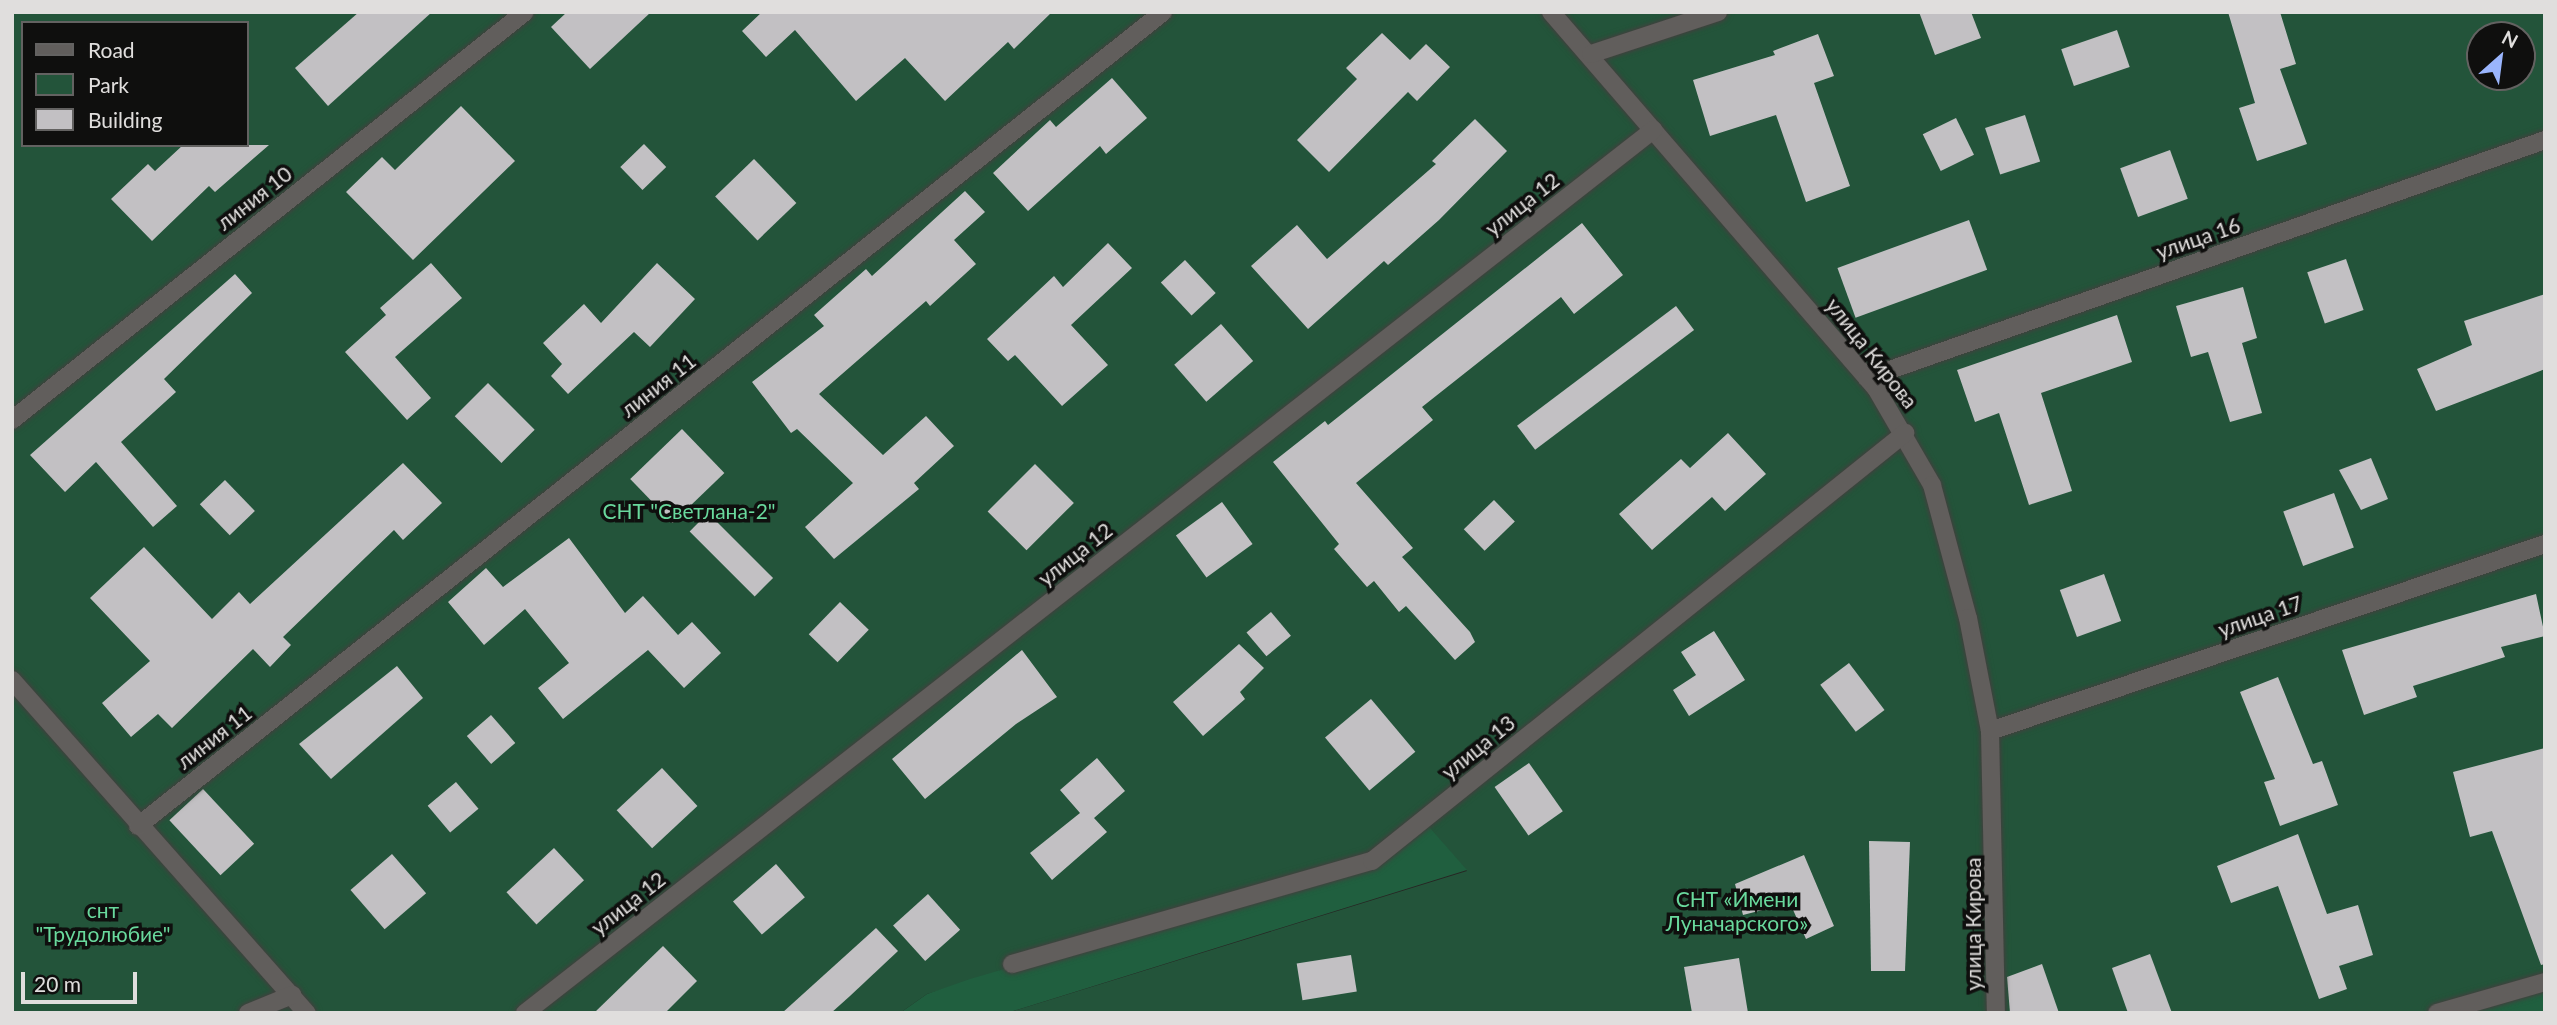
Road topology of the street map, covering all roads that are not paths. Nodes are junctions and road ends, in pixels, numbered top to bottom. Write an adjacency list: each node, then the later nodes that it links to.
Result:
1 (525, 12): 9 (street, линия 10)
2 (1163, 12): 14 (street, линия 11)
3 (1551, 12): 5 (street, улица Кирова)
4 (1718, 12): 5 (street)
5 (1591, 54): 6 (street, улица Кирова)
6 (1653, 130): 8 (street, улица Кирова); 20 (street, улица 12)
7 (2545, 140): 8 (street, улица 16)
8 (1867, 378): 10 (street, улица Кирова)
9 (12, 420)
10 (1905, 433): 13 (street, улица Кирова); 15 (street, улица 13)
11 (2545, 544): 13 (street, улица 17)
12 (12, 680): 14 (street)
13 (1990, 731): 21 (street, улица Кирова)
14 (138, 826): 17 (street)
15 (1012, 964)
16 (2545, 982): 22 (street)
17 (292, 995): 18 (street); 19 (street)
18 (248, 1013)
19 (307, 1013)
20 (525, 1013)
21 (1996, 1013)
22 (2437, 1013)

